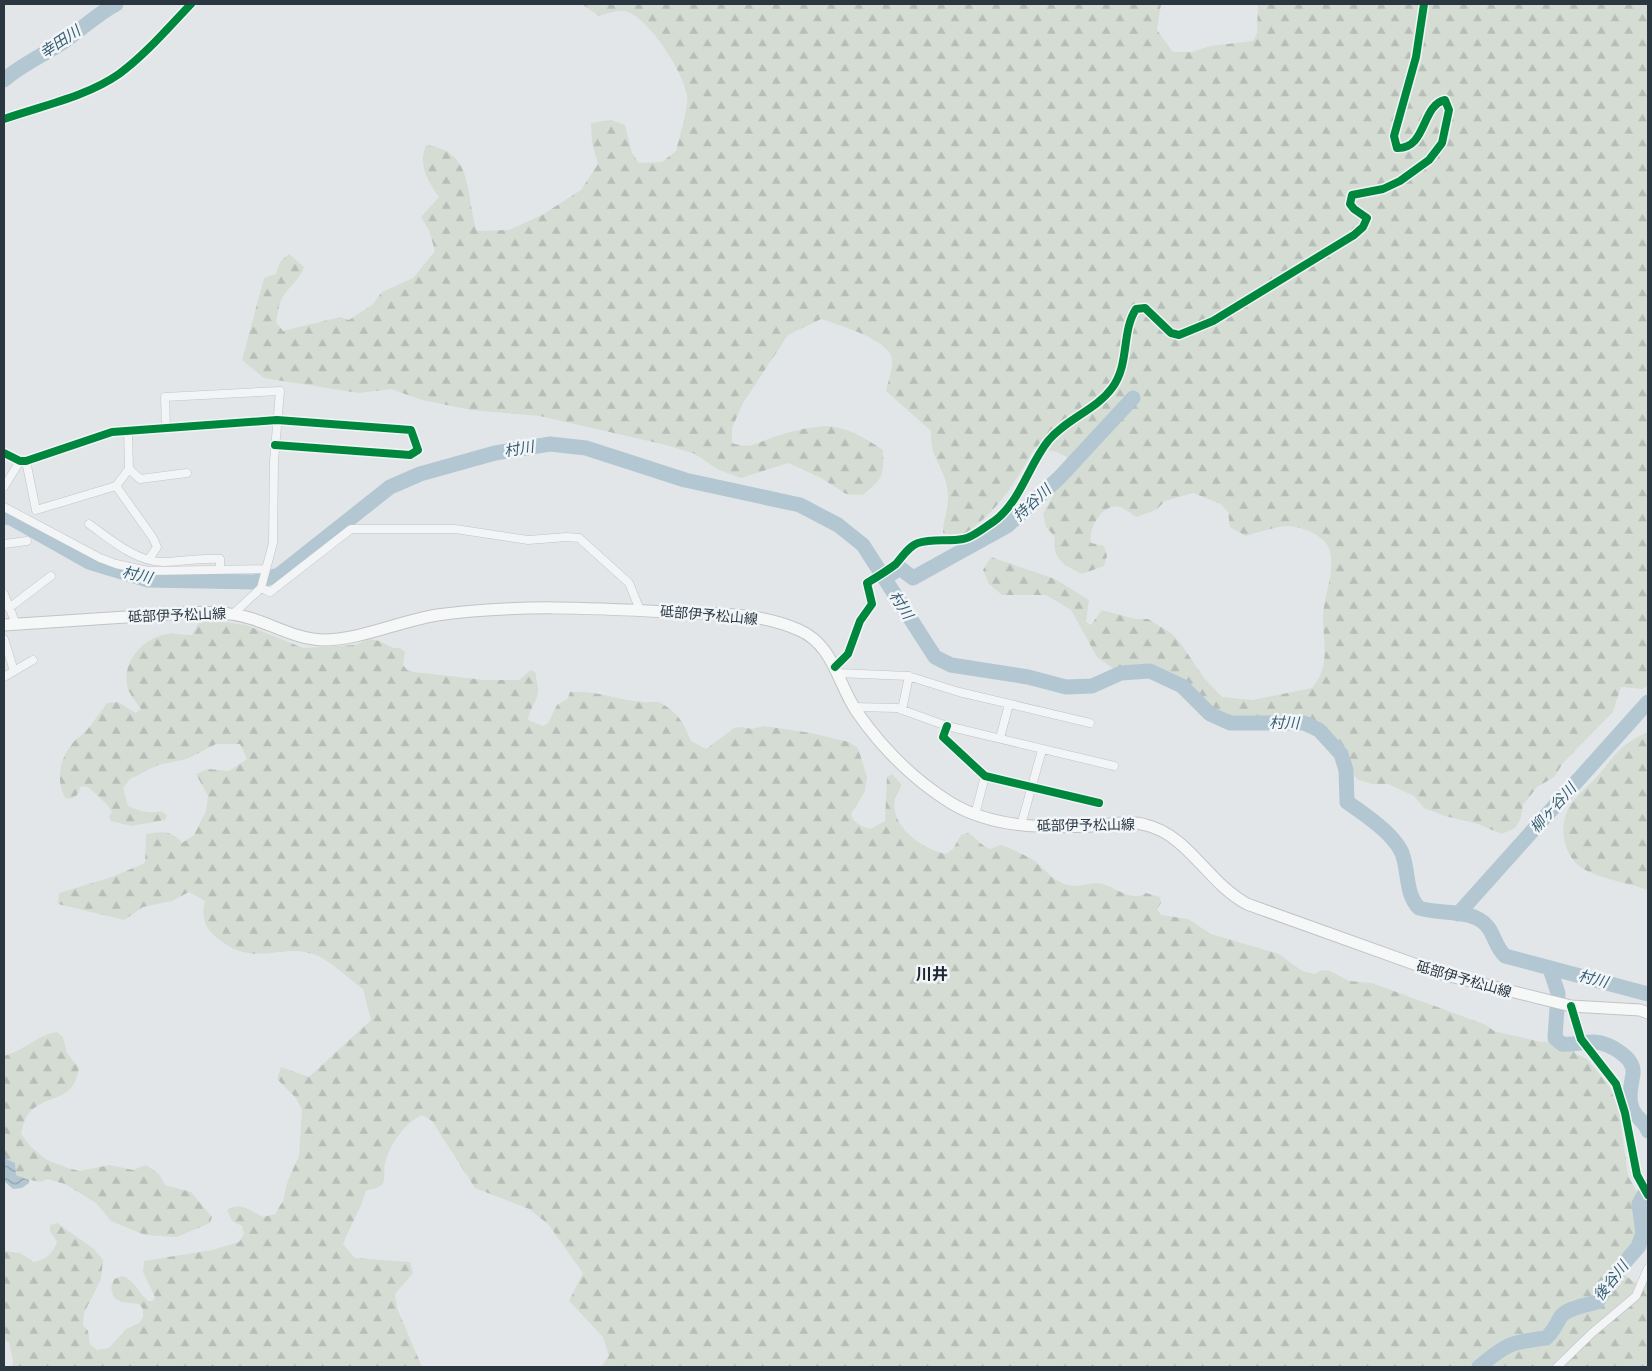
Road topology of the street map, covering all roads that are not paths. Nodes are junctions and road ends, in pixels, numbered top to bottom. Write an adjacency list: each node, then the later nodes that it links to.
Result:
1 (191, 4): 3 (street)
2 (1424, 4): 30 (street)
3 (4, 119)
4 (276, 420): 5 (street); 5 (street); 7 (street); 7 (street)
5 (166, 428): 6 (street)
6 (128, 431): 9 (street); 10 (street)
7 (275, 445): 20 (street)
8 (4, 453): 9 (street)
9 (23, 461): 12 (street); 13 (street)
10 (129, 469): 11 (street); 12 (street)
11 (186, 473)
12 (116, 486): 18 (street)
13 (4, 487)
14 (4, 507): 19 (street)
15 (89, 524): 18 (street)
16 (27, 541): 17 (street)
17 (4, 544)
18 (148, 559): 19 (street)
19 (220, 570): 20 (street)
20 (265, 571): 22 (street)
21 (51, 576): 24 (street)
22 (261, 588): 25 (street); 26 (street)
23 (4, 594): 24 (street)
24 (9, 608): 27 (street)
25 (640, 610): 26 (main road, 砥部伊予松山線); 30 (main road, 砥部伊予松山線)
26 (234, 614): 27 (main road, 砥部伊予松山線)
27 (10, 624)
28 (4, 639): 31 (street)
29 (33, 660): 31 (street)
30 (836, 670): 32 (street); 35 (main road, 砥部伊予松山線)
31 (14, 671): 33 (street)
32 (910, 676): 34 (street); 36 (street)
33 (4, 677)
34 (1009, 704): 37 (street); 39 (street)
35 (854, 707): 36 (street); 45 (main road, 砥部伊予松山線)
36 (902, 710): 38 (street)
37 (1090, 723)
38 (946, 726): 39 (street); 42 (street)
39 (1000, 738): 40 (street)
40 (1042, 750): 41 (street); 43 (street)
41 (1114, 766)
42 (985, 776): 43 (street); 45 (street)
43 (1032, 786): 44 (street); 46 (street)
44 (1099, 803)
45 (975, 815): 46 (main road, 砥部伊予松山線)
46 (1022, 824): 47 (main road, 砥部伊予松山線)
47 (1571, 1006): 48 (main road, 砥部伊予松山線); 49 (street)
48 (1648, 1013)
49 (1648, 1195)
50 (1648, 1268): 51 (street)
51 (1558, 1367)

